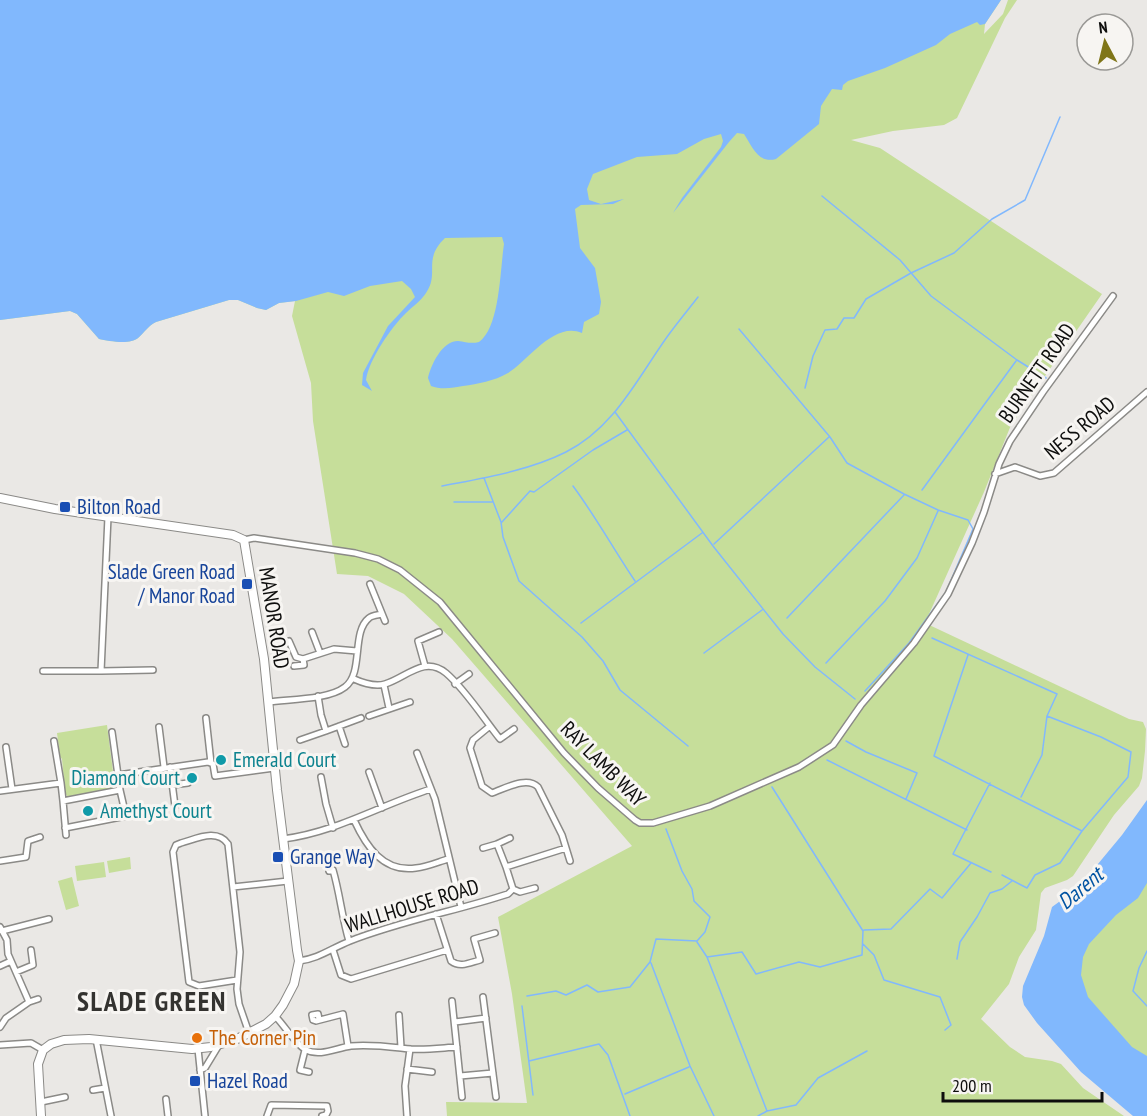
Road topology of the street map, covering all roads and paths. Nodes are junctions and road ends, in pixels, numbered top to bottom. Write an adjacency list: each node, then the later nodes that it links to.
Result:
1 (1113, 296): 3 (street, BURNETT ROAD)
2 (1147, 392): 3 (street, NESS ROAD)
3 (996, 474): 9 (street, BURNETT ROAD)
4 (0, 498): 5 (street, MANOR ROAD)
5 (108, 517): 6 (street, MANOR ROAD); 21 (street)
6 (244, 540): 7 (street, MANOR ROAD); 28 (street, MANOR ROAD)
7 (326, 548): 9 (street, RAY LAMB WAY)
8 (370, 584): 10 (street)
9 (948, 594)
10 (382, 614): 11 (street); 15 (street)
11 (385, 621)
12 (312, 632): 16 (street)
13 (439, 632): 19 (street)
14 (289, 641): 17 (street)
15 (357, 651): 16 (street); 24 (street)
16 (320, 653): 17 (street)
17 (303, 659): 18 (street)
18 (294, 666)
19 (424, 666): 25 (street); 26 (street)
20 (153, 670): 21 (street)
21 (101, 671): 22 (street)
22 (43, 672)
23 (469, 674): 25 (street)
24 (354, 679): 26 (street); 27 (street)
25 (455, 684): 35 (street)
26 (384, 685): 30 (street)
27 (318, 696): 28 (street); 38 (street)
28 (268, 702): 47 (street, MANOR ROAD)
29 (410, 702): 30 (street)
30 (389, 708): 31 (street)
31 (369, 716)
32 (206, 718): 45 (street)
33 (361, 718): 34 (street)
34 (339, 726): 38 (street); 42 (street)
35 (490, 726): 37 (street); 70 (street)
36 (159, 727): 46 (street)
37 (514, 729)
38 (326, 731): 40 (street)
39 (112, 732): 49 (street)
40 (300, 740)
41 (54, 741): 51 (street)
42 (345, 744)
43 (6, 747): 54 (street)
44 (417, 753): 55 (street)
45 (211, 763): 46 (street); 47 (street)
46 (167, 767): 49 (street); 53 (street)
47 (274, 768): 67 (street, MANOR ROAD)
48 (370, 772): 60 (street)
49 (118, 775): 56 (street)
50 (321, 777): 63 (street)
51 (61, 783): 54 (street); 58 (street)
52 (188, 783): 53 (street)
53 (172, 785): 59 (street)
54 (12, 789): 57 (street)
55 (431, 789): 60 (street); 71 (street)
56 (120, 790): 58 (street); 62 (street)
57 (0, 791)
58 (63, 801): 62 (street)
59 (175, 806)
60 (382, 808): 61 (street)
61 (354, 820): 63 (street); 71 (street)
62 (65, 828): 64 (street)
63 (333, 828): 67 (street)
64 (66, 835)
65 (39, 837): 72 (street)
66 (510, 838): 68 (street)
67 (283, 839): 76 (street, MANOR ROAD)
68 (497, 843): 69 (street); 74 (street)
69 (483, 848)
70 (566, 848): 73 (street); 74 (street)
71 (448, 859): 80 (street)
72 (0, 861)
73 (570, 861)
74 (506, 867): 79 (street)
75 (333, 870): 85 (street)
76 (288, 881): 77 (street); 90 (street, MANOR ROAD)
77 (233, 887): 93 (street); 93 (street)
78 (535, 888): 79 (street, WALLHOUSE ROAD)
79 (513, 889): 80 (street, WALLHOUSE ROAD)
80 (461, 907): 81 (street, WALLHOUSE ROAD)
81 (436, 914): 85 (street, WALLHOUSE ROAD); 88 (street)
82 (48, 919): 83 (street)
83 (2, 932): 89 (street)
84 (495, 933): 88 (street)
85 (349, 941): 87 (street, WALLHOUSE ROAD)
86 (31, 950): 92 (street)
87 (333, 950): 88 (street); 90 (street, WALLHOUSE ROAD)
88 (447, 950)
89 (11, 961): 91 (street); 92 (street)
90 (299, 961): 99 (street)
91 (0, 966)
92 (16, 972): 96 (street)
93 (237, 980): 104 (street)
94 (483, 998): 100 (street)
95 (38, 999): 96 (street)
96 (29, 1002): 103 (street)
97 (452, 1002): 102 (street)
98 (399, 1015): 109 (street)
99 (275, 1016): 104 (street); 114 (street)
100 (486, 1018): 102 (street); 119 (street)
101 (319, 1019): 108 (street)
102 (455, 1022): 110 (street)
103 (0, 1028)
104 (249, 1033): 107 (street)
105 (96, 1039): 111 (street); 113 (street); 121 (street)
106 (0, 1045): 113 (street)
107 (219, 1045): 111 (street); 116 (street)
108 (348, 1046): 109 (street); 114 (street)
109 (401, 1047): 112 (street)
110 (457, 1047): 112 (street); 120 (street)
111 (198, 1049): 116 (street)
112 (410, 1049): 115 (street)
113 (43, 1050): 127 (street)
114 (305, 1050): 117 (street)
115 (407, 1069): 118 (street); 134 (street)
116 (200, 1070): 131 (street)
117 (309, 1072)
118 (432, 1072)
119 (493, 1073): 120 (street); 125 (street)
120 (460, 1076): 124 (street)
121 (105, 1088): 122 (street); 129 (street)
122 (93, 1090)
123 (65, 1097): 127 (street)
124 (462, 1097)
125 (496, 1097)
126 (166, 1099): 130 (street)
127 (40, 1102): 128 (street)
128 (41, 1116)
129 (111, 1116)
130 (168, 1116)
131 (206, 1116)
132 (267, 1116): 133 (street)
133 (322, 1116)
134 (407, 1116)

